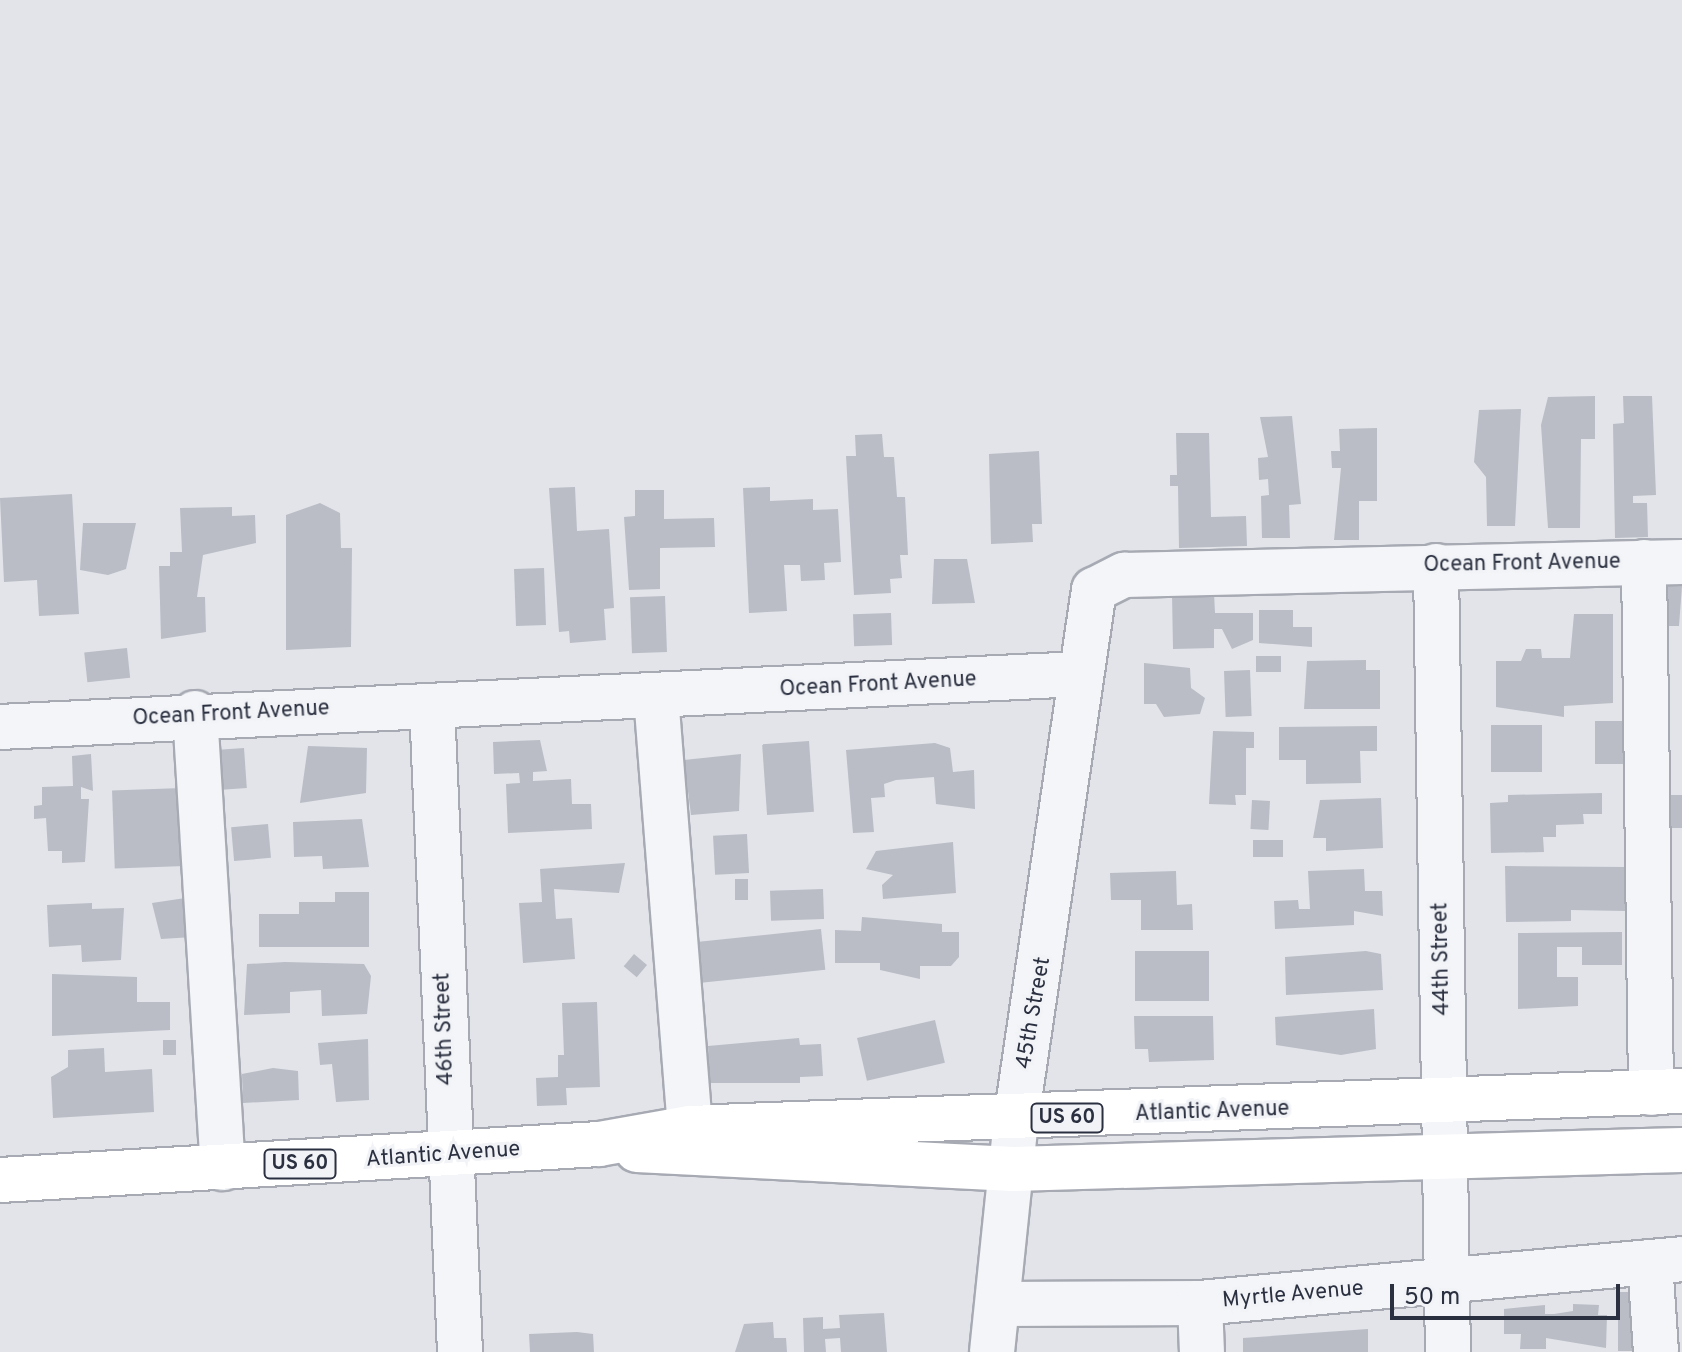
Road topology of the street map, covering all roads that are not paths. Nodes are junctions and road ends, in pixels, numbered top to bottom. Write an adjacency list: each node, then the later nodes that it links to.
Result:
1 (1663, 562): 2 (street, Ocean Front Avenue); 8 (street)
2 (1436, 566): 3 (street, Ocean Front Avenue); 9 (street, 44th Street)
3 (1078, 674): 4 (street, Ocean Front Avenue); 10 (street, 45th Street)
4 (656, 696): 5 (street, Ocean Front Avenue); 11 (street)
5 (432, 706): 6 (street, Ocean Front Avenue); 14 (street, 46th Street)
6 (195, 713): 7 (street, Ocean Front Avenue); 16 (street)
7 (0, 727)
8 (1666, 1092): 9 (highway, Atlantic Avenue / US 60)
9 (1444, 1103): 10 (highway, Atlantic Avenue / US 60); 15 (street, 44th Street)
10 (1016, 1120): 11 (highway, Atlantic Avenue / US 60); 17 (street, 45th Street)
11 (690, 1128): 12 (highway, Atlantic Avenue / US 60)
12 (599, 1144): 14 (highway, Atlantic Avenue / US 60); 17 (highway, Atlantic Avenue / US 60)
13 (1682, 1150): 15 (highway, Atlantic Avenue / US 60)
14 (450, 1155): 16 (highway, Atlantic Avenue / US 60); 23 (street, 46th Street)
15 (1445, 1162): 17 (highway, Atlantic Avenue / US 60); 20 (street, 44th Street)
16 (223, 1168): 18 (highway, Atlantic Avenue / US 60)
17 (1013, 1169): 22 (street, 45th Street)
18 (0, 1180)
19 (1666, 1260): 20 (street, Myrtle Avenue); 27 (street)
20 (1447, 1281): 21 (street, Myrtle Avenue); 26 (street, 44th Street)
21 (1200, 1303): 22 (street, Myrtle Avenue); 25 (street)
22 (1000, 1304): 24 (street, 45th Street)
23 (460, 1352)
24 (992, 1352)
25 (1202, 1352)
26 (1448, 1352)
27 (1656, 1352)

